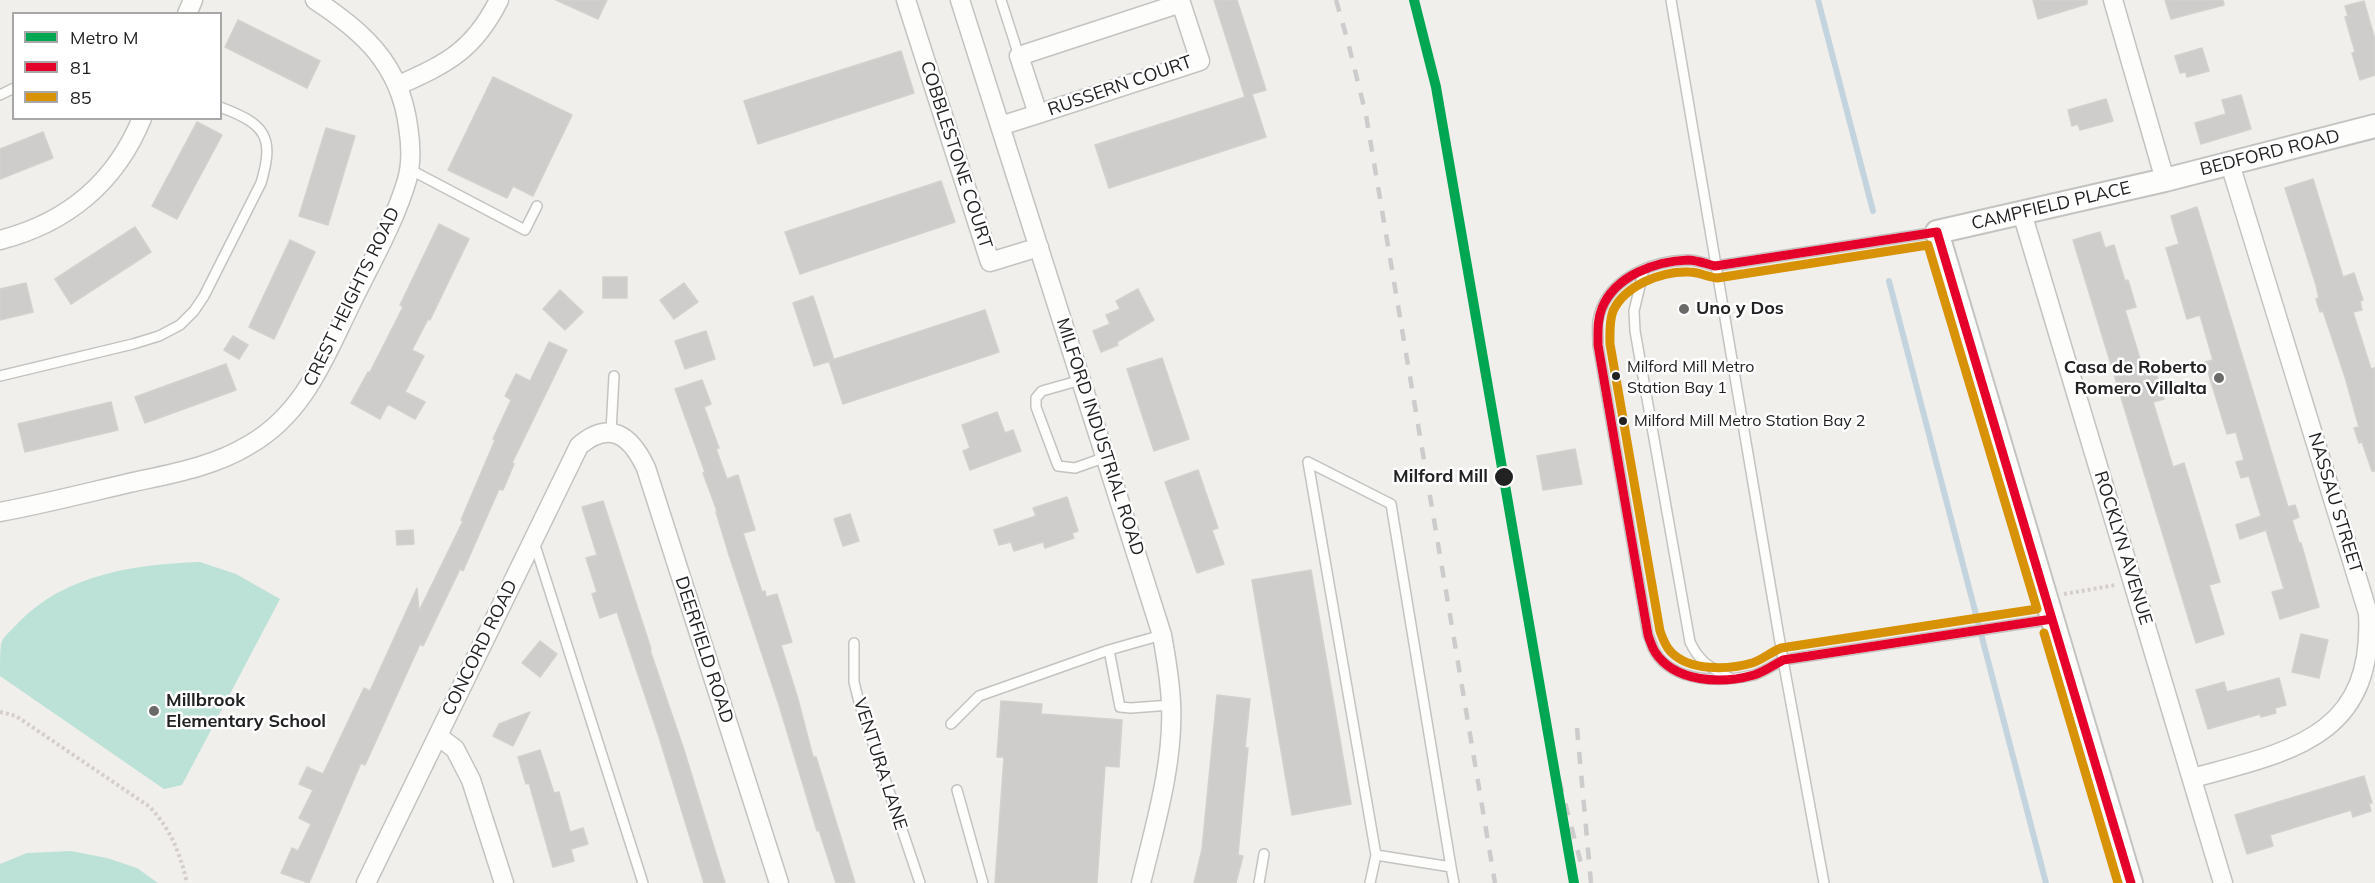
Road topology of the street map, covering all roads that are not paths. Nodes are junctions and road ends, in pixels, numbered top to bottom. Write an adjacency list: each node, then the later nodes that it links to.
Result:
1 (315, 0): 9 (street, CREST HEIGHTS ROAD)
2 (499, 0): 9 (street)
3 (906, 0): 22 (street, COBBLESTONE COURT)
4 (960, 0): 13 (street, MILFORD INDUSTRIAL ROAD)
5 (1001, 0): 8 (lane)
6 (1671, 0): 23 (lane)
7 (2113, 0): 17 (street)
8 (1019, 56): 11 (street, RUSSERN COURT); 11 (street, RUSSERN COURT)
9 (399, 85): 16 (street, CREST HEIGHTS ROAD)
10 (222, 107): 25 (lane)
11 (1038, 114): 13 (street, RUSSERN COURT)
12 (141, 120): 21 (street)
13 (1000, 126): 22 (street, MILFORD INDUSTRIAL ROAD)
14 (2375, 126): 15 (street, BEDFORD ROAD)
15 (2230, 164): 17 (street, BEDFORD ROAD); 41 (street, NASSAU STREET)
16 (409, 169): 18 (lane); 30 (street, CREST HEIGHTS ROAD)
17 (2165, 180): 19 (street, CAMPFIELD PLACE)
18 (537, 206)
19 (2022, 213): 20 (street, CAMPFIELD PLACE); 41 (street, ROCKLYN AVENUE)
20 (1937, 232): 23 (lane); 32 (street)
21 (0, 240)
22 (1039, 247): 27 (street, MILFORD INDUSTRIAL ROAD)
23 (1715, 266): 24 (lane); 36 (lane)
24 (1644, 269): 37 (lane); 37 (lane)
25 (0, 376)
26 (614, 376): 28 (lane)
27 (1081, 380): 29 (street, MILFORD INDUSTRIAL ROAD); 29 (lane)
28 (611, 431): 31 (street, CONCORD ROAD); 49 (street, DEERFIELD ROAD)
29 (1106, 457): 33 (street, MILFORD INDUSTRIAL ROAD)
30 (0, 512)
31 (533, 540): 40 (street, CONCORD ROAD); 48 (lane)
32 (2053, 619): 36 (lane); 57 (street)
33 (1162, 635): 35 (lane); 38 (street, MILFORD INDUSTRIAL ROAD)
34 (855, 643): 50 (lane, VENTURA LANE)
35 (1109, 650): 38 (lane); 39 (lane)
36 (1783, 660): 37 (lane); 56 (lane)
37 (1730, 678)
38 (1171, 705): 52 (street, MILFORD INDUSTRIAL ROAD)
39 (951, 724)
40 (438, 736): 46 (street, CONCORD ROAD); 47 (street)
41 (2193, 778): 58 (street, ROCKLYN AVENUE)
42 (957, 790): 51 (lane)
43 (1264, 854): 53 (lane)
44 (1376, 855): 45 (lane); 45 (lane); 54 (lane)
45 (1451, 867): 55 (lane)
46 (366, 883)
47 (504, 883)
48 (643, 883)
49 (779, 883)
50 (920, 883)
51 (983, 883)
52 (1141, 883)
53 (1259, 883)
54 (1370, 883)
55 (1454, 883)
56 (1824, 883)
57 (2131, 883)
58 (2223, 883)

